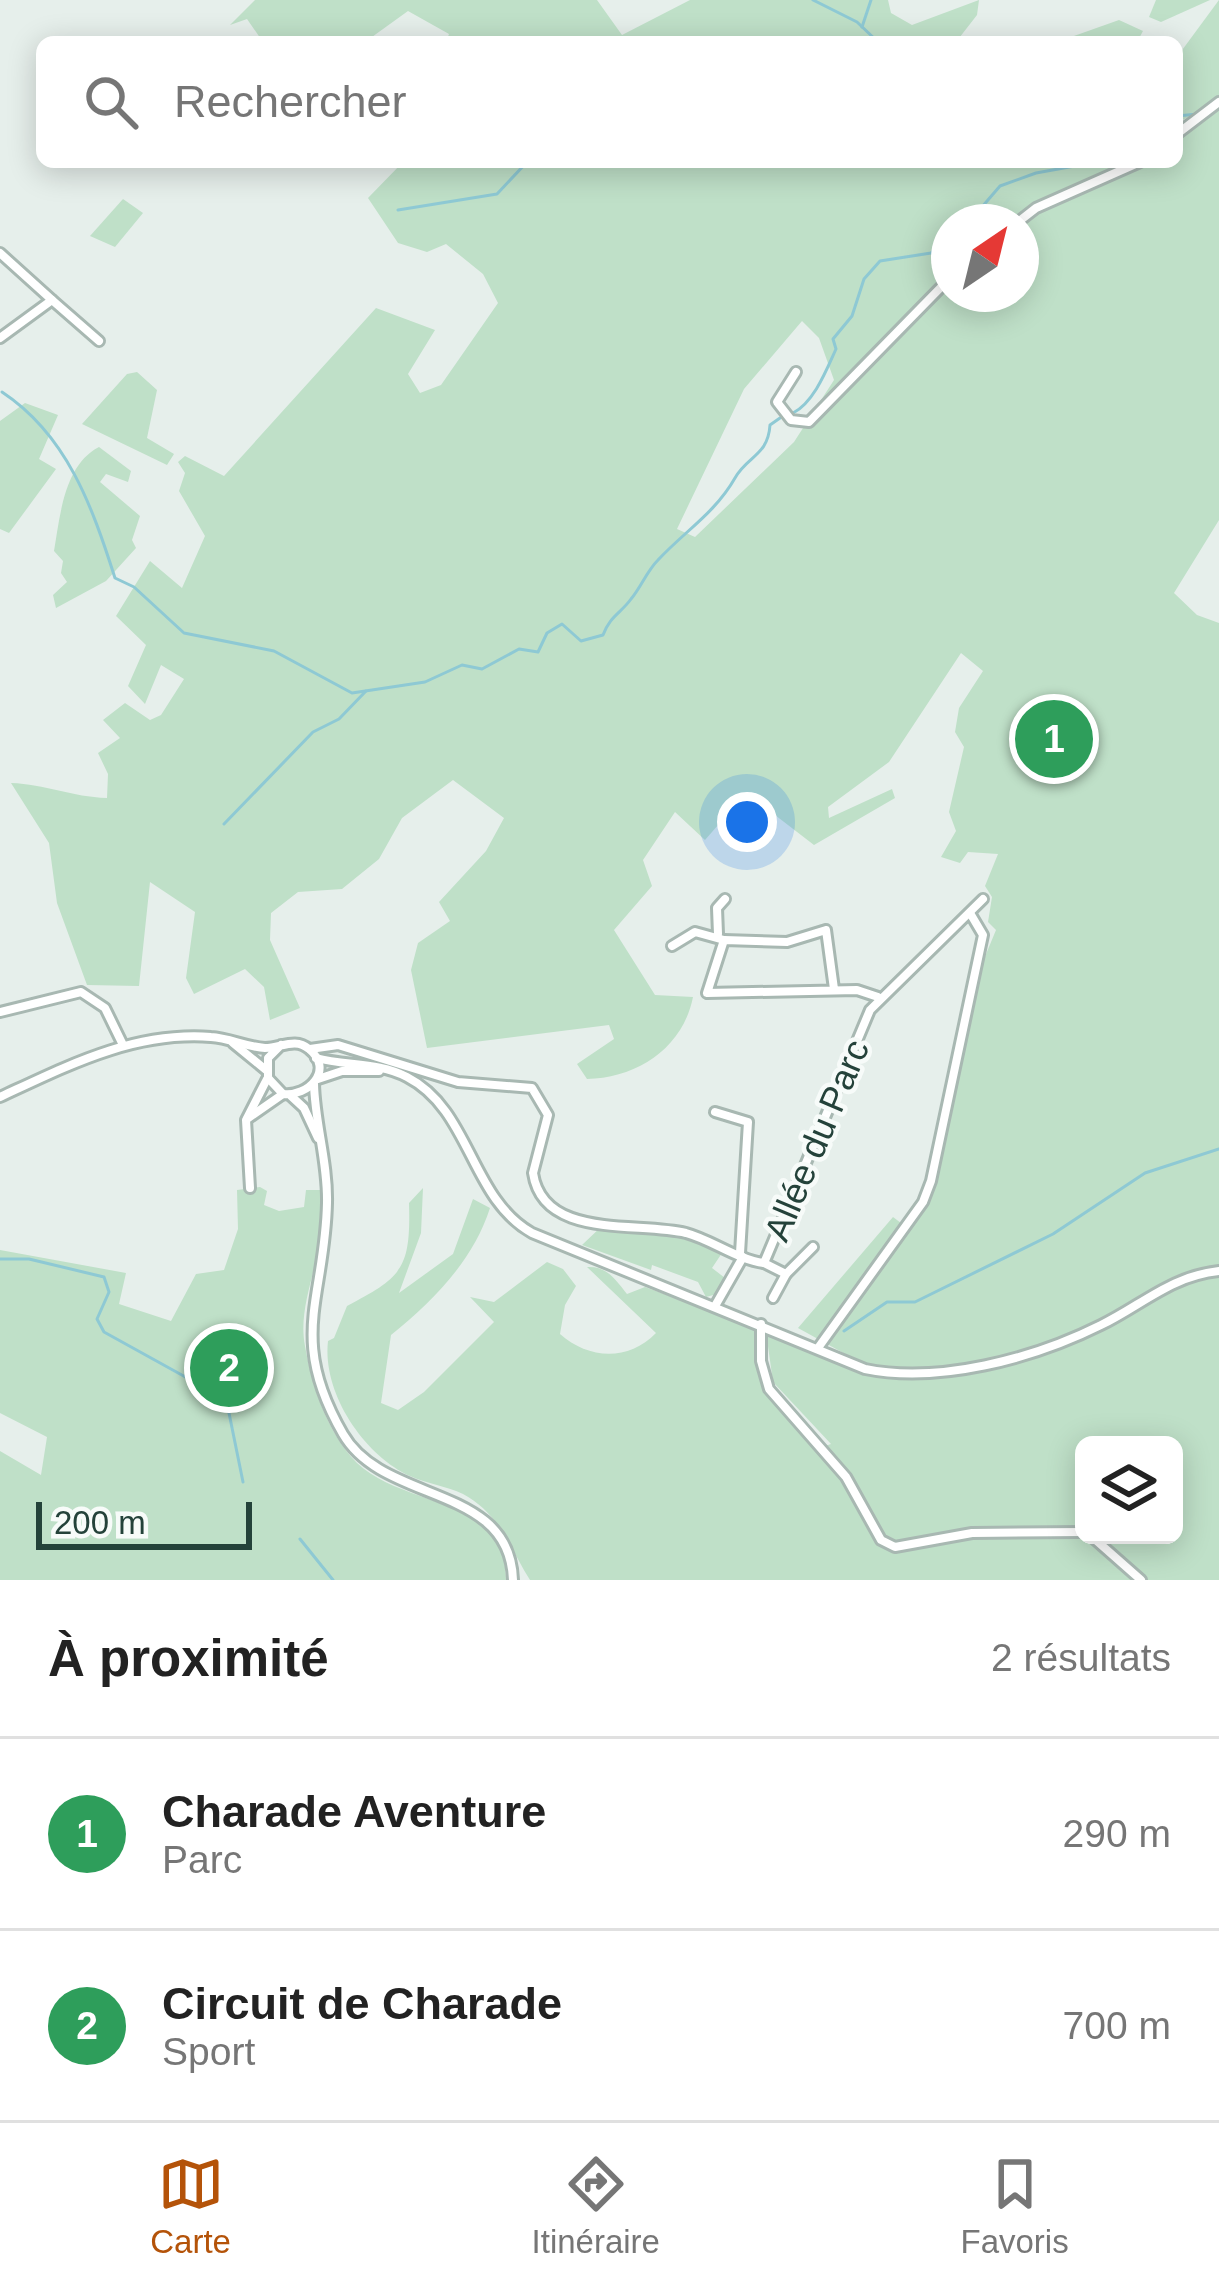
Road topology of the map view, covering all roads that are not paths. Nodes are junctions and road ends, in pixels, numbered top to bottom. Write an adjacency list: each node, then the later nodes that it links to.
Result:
1 (1219, 102): 2 (street)
2 (1183, 129)
3 (1126, 168): 4 (street)
4 (1039, 207)
5 (0, 253): 7 (street)
6 (931, 297): 10 (street)
7 (52, 300): 8 (street); 9 (street)
8 (0, 338)
9 (99, 341)
10 (796, 372)
11 (982, 898): 13 (street)
12 (725, 899): 14 (street)
13 (970, 913): 17 (street); 40 (street)
14 (722, 938): 15 (street); 16 (street); 16 (street)
15 (672, 946)
16 (834, 989): 17 (street)
17 (878, 997): 34 (street, Allée du Parc)
18 (0, 1012): 20 (street)
19 (220, 1038): 20 (street); 21 (street); 24 (street)
20 (124, 1045): 27 (street)
21 (281, 1045): 22 (street); 24 (street)
22 (313, 1054): 23 (street); 25 (street); 33 (street, Allée du Parc)
23 (389, 1070): 25 (street); 38 (street)
24 (267, 1074): 26 (street); 29 (street)
25 (315, 1082): 26 (street); 30 (street)
26 (286, 1095): 29 (street); 30 (street)
27 (0, 1097)
28 (715, 1112): 33 (street)
29 (246, 1120): 31 (street)
30 (324, 1156): 43 (street)
31 (250, 1188)
32 (813, 1246): 36 (street)
33 (742, 1256): 34 (street, Allée du Parc); 38 (street)
34 (764, 1263): 36 (street)
35 (1219, 1271): 40 (street)
36 (787, 1274): 37 (street)
37 (773, 1298)
38 (715, 1306): 39 (street)
39 (760, 1324): 40 (street); 41 (street)
40 (818, 1348)
41 (1075, 1534)
42 (1099, 1544): 44 (street)
43 (513, 1580)
44 (1141, 1580)

